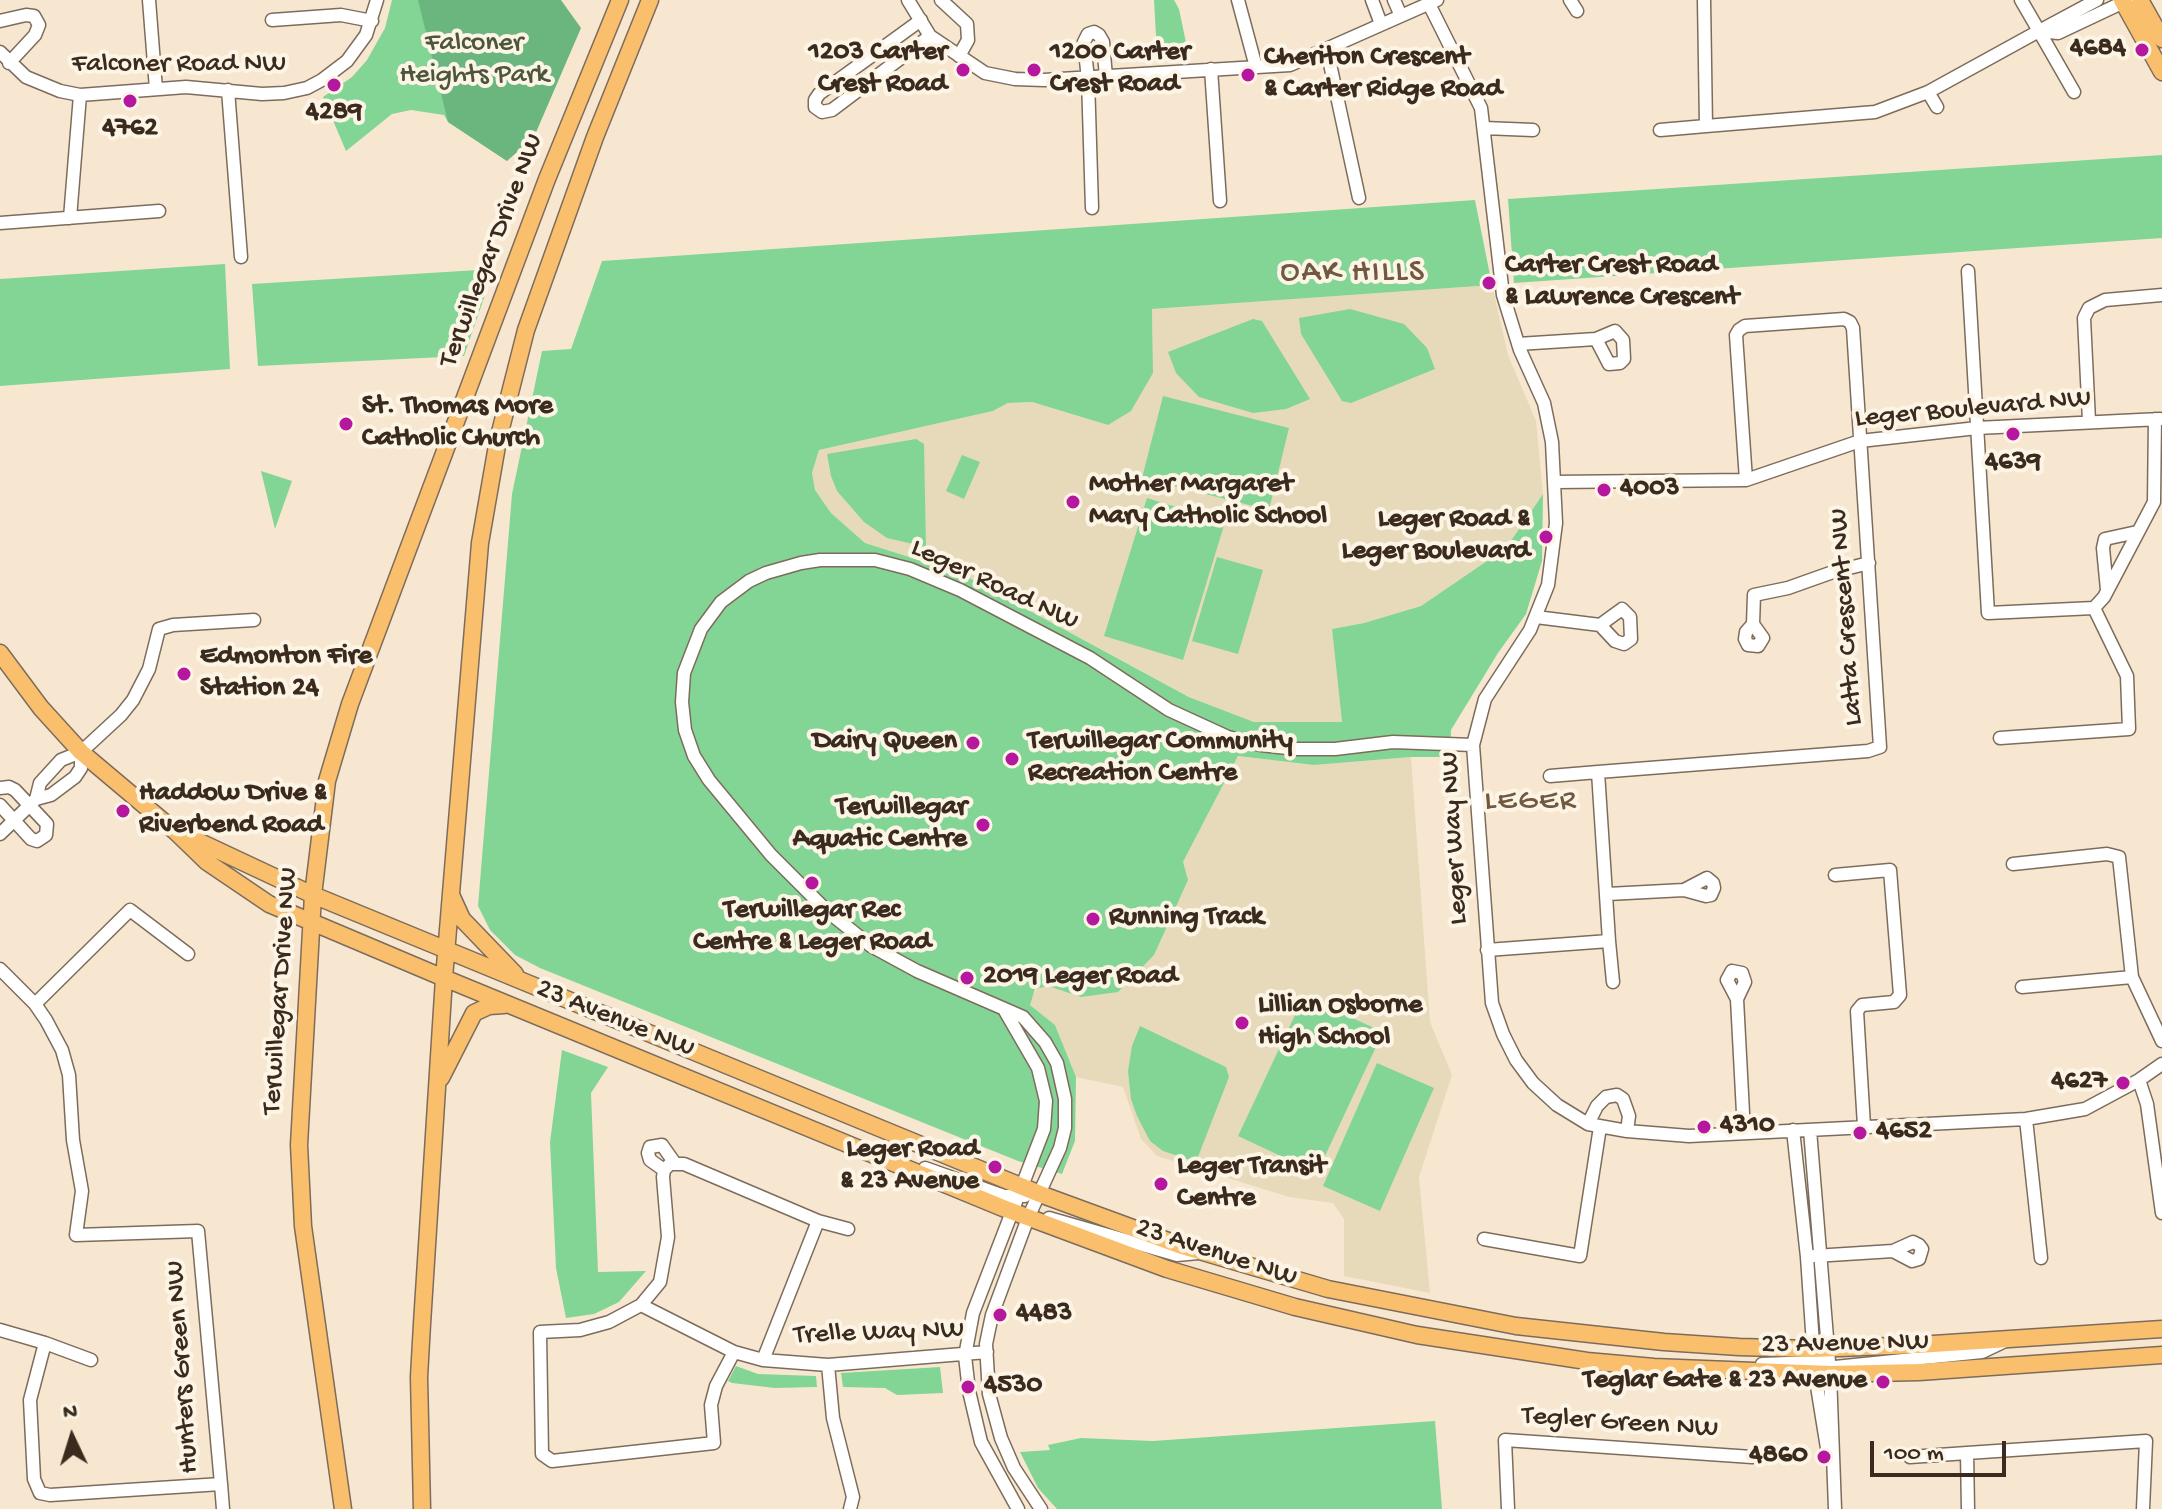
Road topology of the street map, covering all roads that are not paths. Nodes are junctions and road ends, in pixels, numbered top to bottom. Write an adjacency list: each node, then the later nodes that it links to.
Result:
1 (149, 0): 33 (street)
2 (377, 0): 19 (street, Falconer Road NW)
3 (620, 0): 86 (main road, Terwillegar Drive NW)
4 (650, 0): 83 (main road, Terwillegar Drive NW)
5 (908, 0): 17 (street)
6 (941, 0): 26 (street)
7 (1238, 0): 28 (street)
8 (1372, 0): 20 (street)
9 (1394, 0): 15 (street)
10 (1704, 0): 39 (street)
11 (2021, 0): 21 (street)
12 (2097, 0): 21 (street)
13 (2129, 1): 21 (street); 23 (main road); 30 (main road)
14 (1433, 2): 15 (street); 40 (street, Leger Way NW)
15 (1401, 16): 20 (street)
16 (272, 20): 19 (street, Falconer Road NW)
17 (921, 20): 22 (street); 22 (street)
18 (0, 21): 27 (street, Falconer Road NW)
19 (372, 21): 34 (street, Falconer Road NW)
20 (1381, 24): 24 (street)
21 (2039, 31): 35 (street); 36 (street)
22 (930, 36): 26 (street)
23 (2162, 39)
24 (1322, 50): 28 (street); 43 (street)
25 (0, 52): 27 (street, Falconer Road NW)
26 (959, 56): 32 (street)
27 (9, 63): 37 (street, Falconer Road NW)
28 (1256, 67): 29 (street)
29 (1211, 69): 31 (street); 44 (street)
30 (2162, 72)
31 (1106, 77): 32 (street); 32 (street)
32 (1088, 79): 45 (street)
33 (156, 89): 34 (street, Falconer Road NW); 37 (street, Falconer Road NW)
34 (228, 90): 49 (street)
35 (1928, 92): 38 (street); 39 (street)
36 (2074, 92)
37 (80, 95): 47 (street)
38 (1937, 107)
39 (1706, 126): 42 (street)
40 (1484, 128): 41 (street); 53 (street, Leger Way NW)
41 (1533, 130)
42 (1660, 130)
43 (1359, 198)
44 (1220, 201)
45 (1092, 208)
46 (159, 211): 47 (street)
47 (70, 218): 48 (street)
48 (0, 223)
49 (241, 257)
50 (1968, 271): 56 (street)
51 (2162, 295): 55 (street)
52 (1596, 339): 53 (street)
53 (1518, 344): 59 (street, Leger Way NW)
54 (2158, 419): 55 (street, Leger Boulevard NW); 60 (street)
55 (2089, 421): 56 (street, Leger Boulevard NW)
56 (1977, 428): 57 (street, Leger Boulevard NW); 64 (street)
57 (1860, 441): 58 (street, Leger Boulevard NW); 58 (street, Latta Crescent NW); 62 (street, Latta Crescent NW)
58 (1746, 480): 59 (street, Leger Boulevard NW)
59 (1555, 482): 65 (street, Leger Way NW)
60 (2158, 505): 61 (street)
61 (2137, 532): 63 (street); 63 (street)
62 (1869, 563): 67 (street); 73 (street, Latta Crescent NW)
63 (2107, 590): 64 (street)
64 (2094, 608): 70 (street)
65 (1536, 617): 68 (street); 71 (street, Leger Way NW)
66 (254, 620): 72 (street)
67 (1753, 624)
68 (1600, 625)
69 (0, 653): 72 (main road)
70 (2000, 738)
71 (1473, 745): 90 (street, Leger Way NW); 101 (street, Leger Road NW)
72 (81, 752): 76 (street); 76 (street); 79 (main road)
73 (1598, 772): 74 (street, Latta Crescent NW); 85 (street)
74 (1550, 776)
75 (0, 788): 76 (street)
76 (33, 802): 78 (street); 78 (street)
77 (0, 805): 78 (street)
78 (13, 821): 80 (street)
79 (176, 832): 86 (main road, 23 Avenue NW); 87 (main road, 23 Avenue NW)
80 (0, 834)
81 (2013, 864): 93 (street)
82 (1835, 875): 108 (street)
83 (451, 890): 89 (main road, Terwillegar Drive NW); 95 (main road)
84 (1684, 890): 85 (street)
85 (1608, 894): 88 (street)
86 (313, 895): 87 (main road, Terwillegar Drive NW); 89 (main road, 23 Avenue NW)
87 (312, 923): 94 (main road, 23 Avenue NW); 142 (main road, Terwillegar Drive NW)
88 (1609, 941): 90 (street); 96 (street)
89 (447, 949): 94 (main road, Terwillegar Drive NW); 95 (main road, 23 Avenue NW)
90 (1487, 950): 107 (street, Leger Way NW)
91 (188, 954): 99 (street)
92 (0, 969): 99 (street, Hunters Green NW)
93 (2132, 977): 97 (street); 102 (street)
94 (444, 978): 100 (main road, 23 Avenue NW); 105 (main road, Terwillegar Drive NW)
95 (522, 980): 114 (main road, 23 Avenue NW)
96 (1613, 982)
97 (2022, 987)
98 (1737, 999): 112 (street)
99 (35, 1004): 140 (street, Hunters Green NW)
100 (510, 1005): 105 (main road); 114 (main road, 23 Avenue NW)
101 (1005, 1011): 113 (street, Leger Road NW); 114 (street)
102 (2162, 1041)
103 (2162, 1064): 104 (street, Leger Way NW)
104 (2139, 1080): 106 (street, Leger Way NW); 115 (street)
105 (437, 1087): 143 (main road, Terwillegar Drive NW)
106 (2026, 1119): 108 (street, Leger Way NW); 124 (street)
107 (1594, 1126): 111 (street, Leger Way NW); 111 (street); 119 (street)
108 (1864, 1126): 110 (street, Leger Way NW)
109 (1793, 1130): 110 (street, Leger Way NW); 112 (street, Leger Way NW); 123 (street)
110 (1810, 1130): 122 (street)
111 (1627, 1131): 112 (street, Leger Way NW)
112 (1744, 1132)
113 (1040, 1194): 114 (main road, 23 Avenue NW); 116 (street, Leger Road NW); 121 (main road, 23 Avenue NW)
114 (1017, 1198): 116 (main road, 23 Avenue NW); 132 (street)
115 (2162, 1213)
116 (1030, 1215): 121 (street); 130 (street, Leger Road NW); 135 (main road, 23 Avenue NW)
117 (818, 1221): 118 (street); 125 (street); 134 (street)
118 (848, 1229)
119 (1484, 1239)
120 (1893, 1251): 122 (street)
121 (1201, 1252): 135 (main road, 23 Avenue NW)
122 (1821, 1255): 123 (street); 135 (street)
123 (1807, 1257): 135 (street)
124 (2041, 1258)
125 (641, 1305): 129 (street, Trelle Way NW); 129 (street)
126 (2162, 1329): 135 (main road, 23 Avenue NW)
127 (0, 1330): 128 (street)
128 (45, 1343): 133 (street); 140 (street, Hunters Green NW)
129 (734, 1352): 134 (street, Trelle Way NW)
130 (987, 1352): 132 (street, Trelle Way NW); 146 (street, Leger Road NW)
131 (2162, 1355): 135 (main road, 23 Avenue NW)
132 (965, 1356): 136 (street, Trelle Way NW); 145 (street)
133 (91, 1360)
134 (763, 1360): 136 (street, Trelle Way NW)
135 (1822, 1362): 148 (street)
136 (828, 1365): 144 (street)
137 (1967, 1453): 139 (street); 149 (street); 150 (street)
138 (1752, 1457): 147 (street, Tegler Green NW)
139 (1910, 1457)
140 (221, 1484): 141 (street)
141 (223, 1509)
142 (343, 1509)
143 (422, 1509)
144 (850, 1509)
145 (1018, 1509)
146 (1041, 1509)
147 (1508, 1509)
148 (1835, 1509)
149 (1968, 1509)
150 (2143, 1509)

